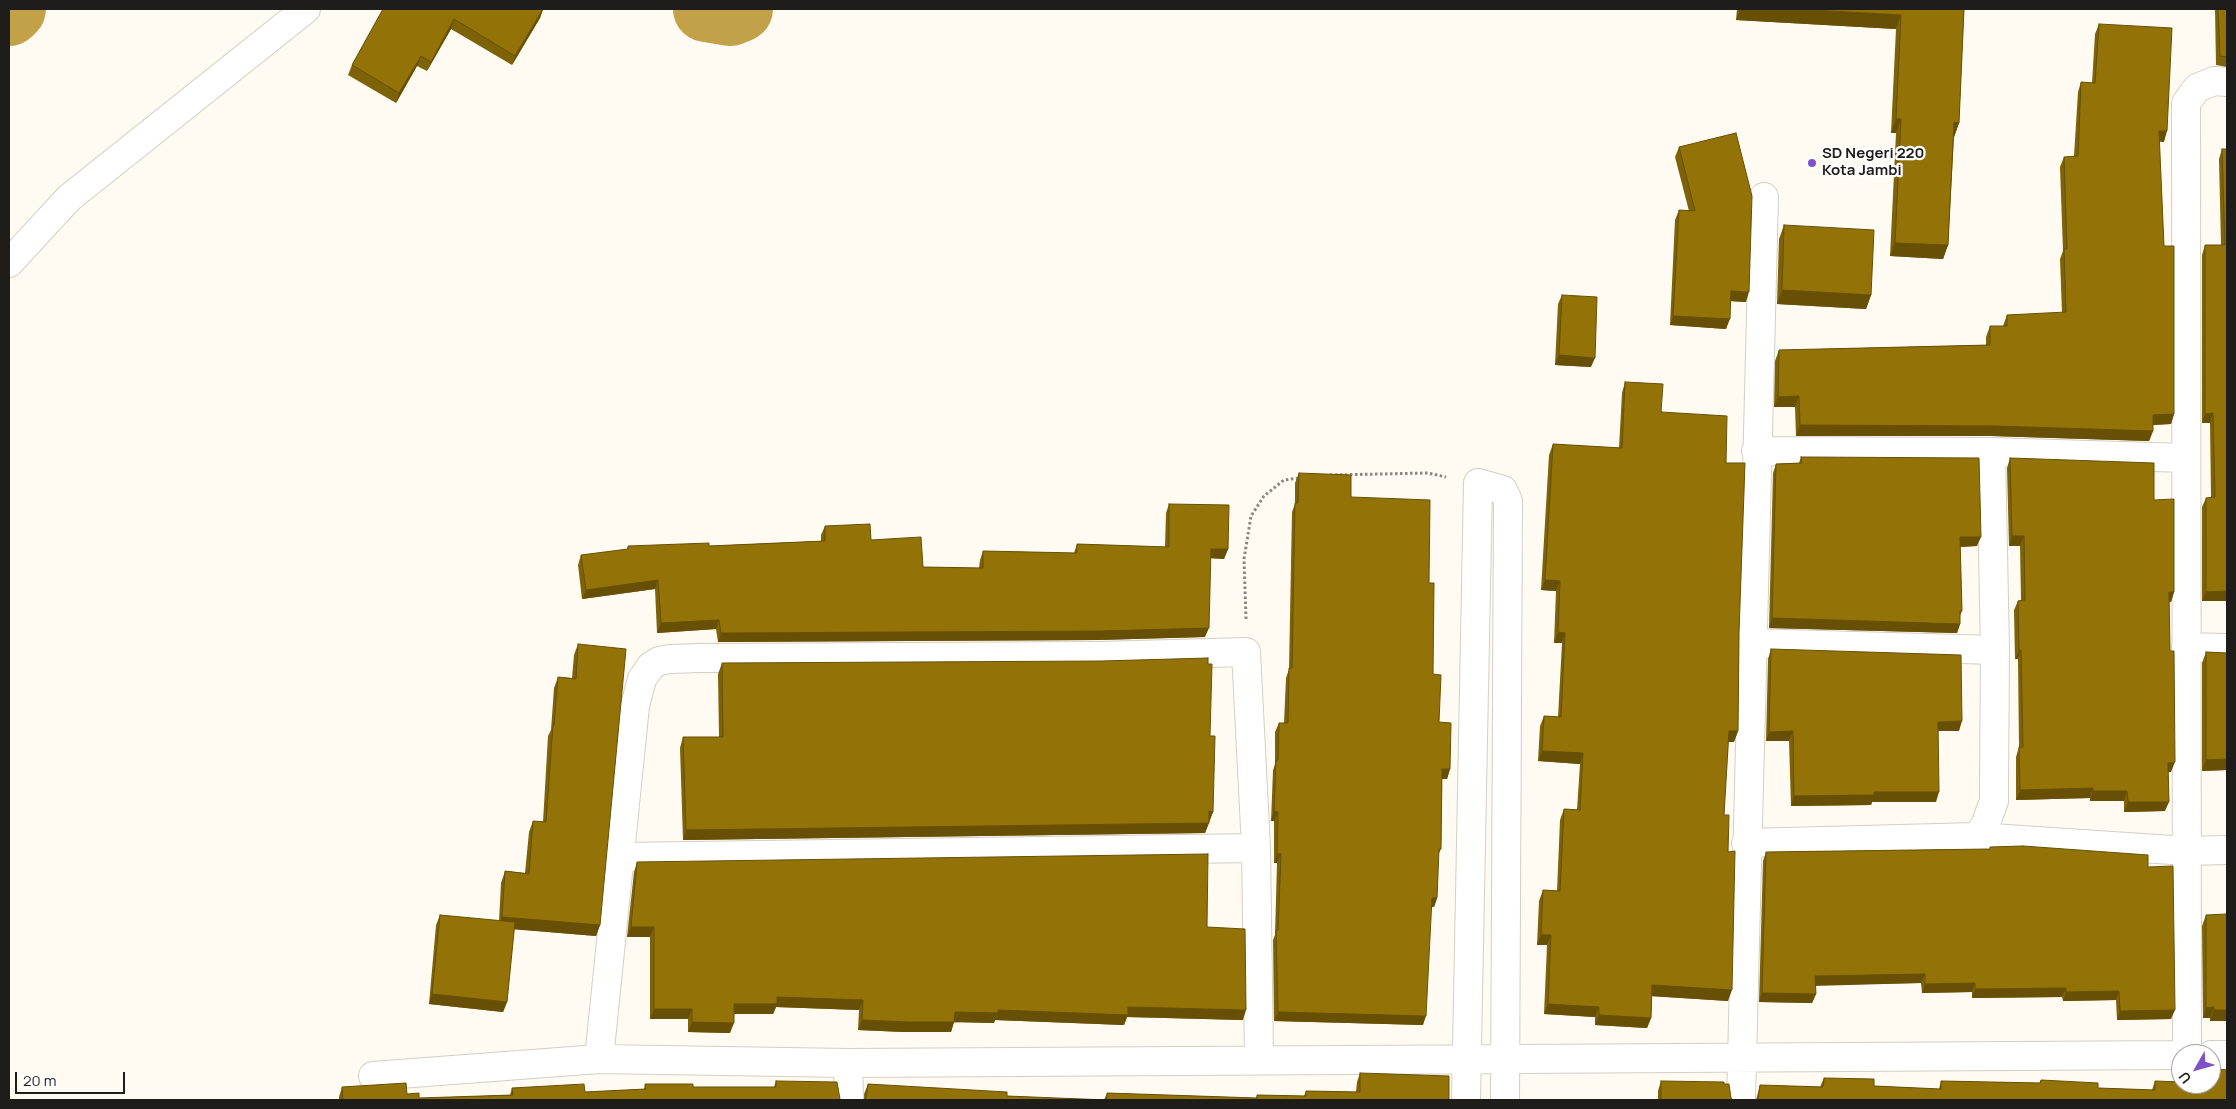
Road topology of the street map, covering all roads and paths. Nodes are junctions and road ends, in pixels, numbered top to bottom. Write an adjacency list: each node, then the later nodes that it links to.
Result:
1 (306, 9): 4 (street)
2 (2227, 82): 7 (street)
3 (1764, 197): 5 (street)
4 (9, 263)
5 (1756, 451): 6 (street); 11 (street)
6 (1991, 452): 7 (street); 14 (street)
7 (2186, 458): 12 (street)
8 (1323, 476): 10 (path)
9 (1303, 478): 15 (path)
10 (1478, 483): 24 (street); 25 (street)
11 (1751, 643): 14 (street); 17 (street)
12 (2186, 647): 13 (street); 20 (street)
13 (2227, 648)
14 (1995, 650): 16 (street)
15 (1246, 652): 18 (street); 21 (street)
16 (1977, 837): 17 (street); 20 (street)
17 (1746, 843): 26 (street)
18 (1256, 848): 21 (street); 28 (street)
19 (2227, 850): 20 (street)
20 (2187, 851): 22 (street)
21 (619, 857): 27 (street)
22 (2187, 1044)
23 (2171, 1055): 26 (street)
24 (1467, 1058): 25 (street); 28 (street); 32 (street)
25 (1504, 1058): 26 (street); 33 (street)
26 (1741, 1058): 34 (street)
27 (599, 1059): 29 (street); 30 (street)
28 (1259, 1060): 29 (street)
29 (848, 1062): 31 (street)
30 (373, 1076)
31 (849, 1100)
32 (1466, 1100)
33 (1505, 1100)
34 (1741, 1100)

